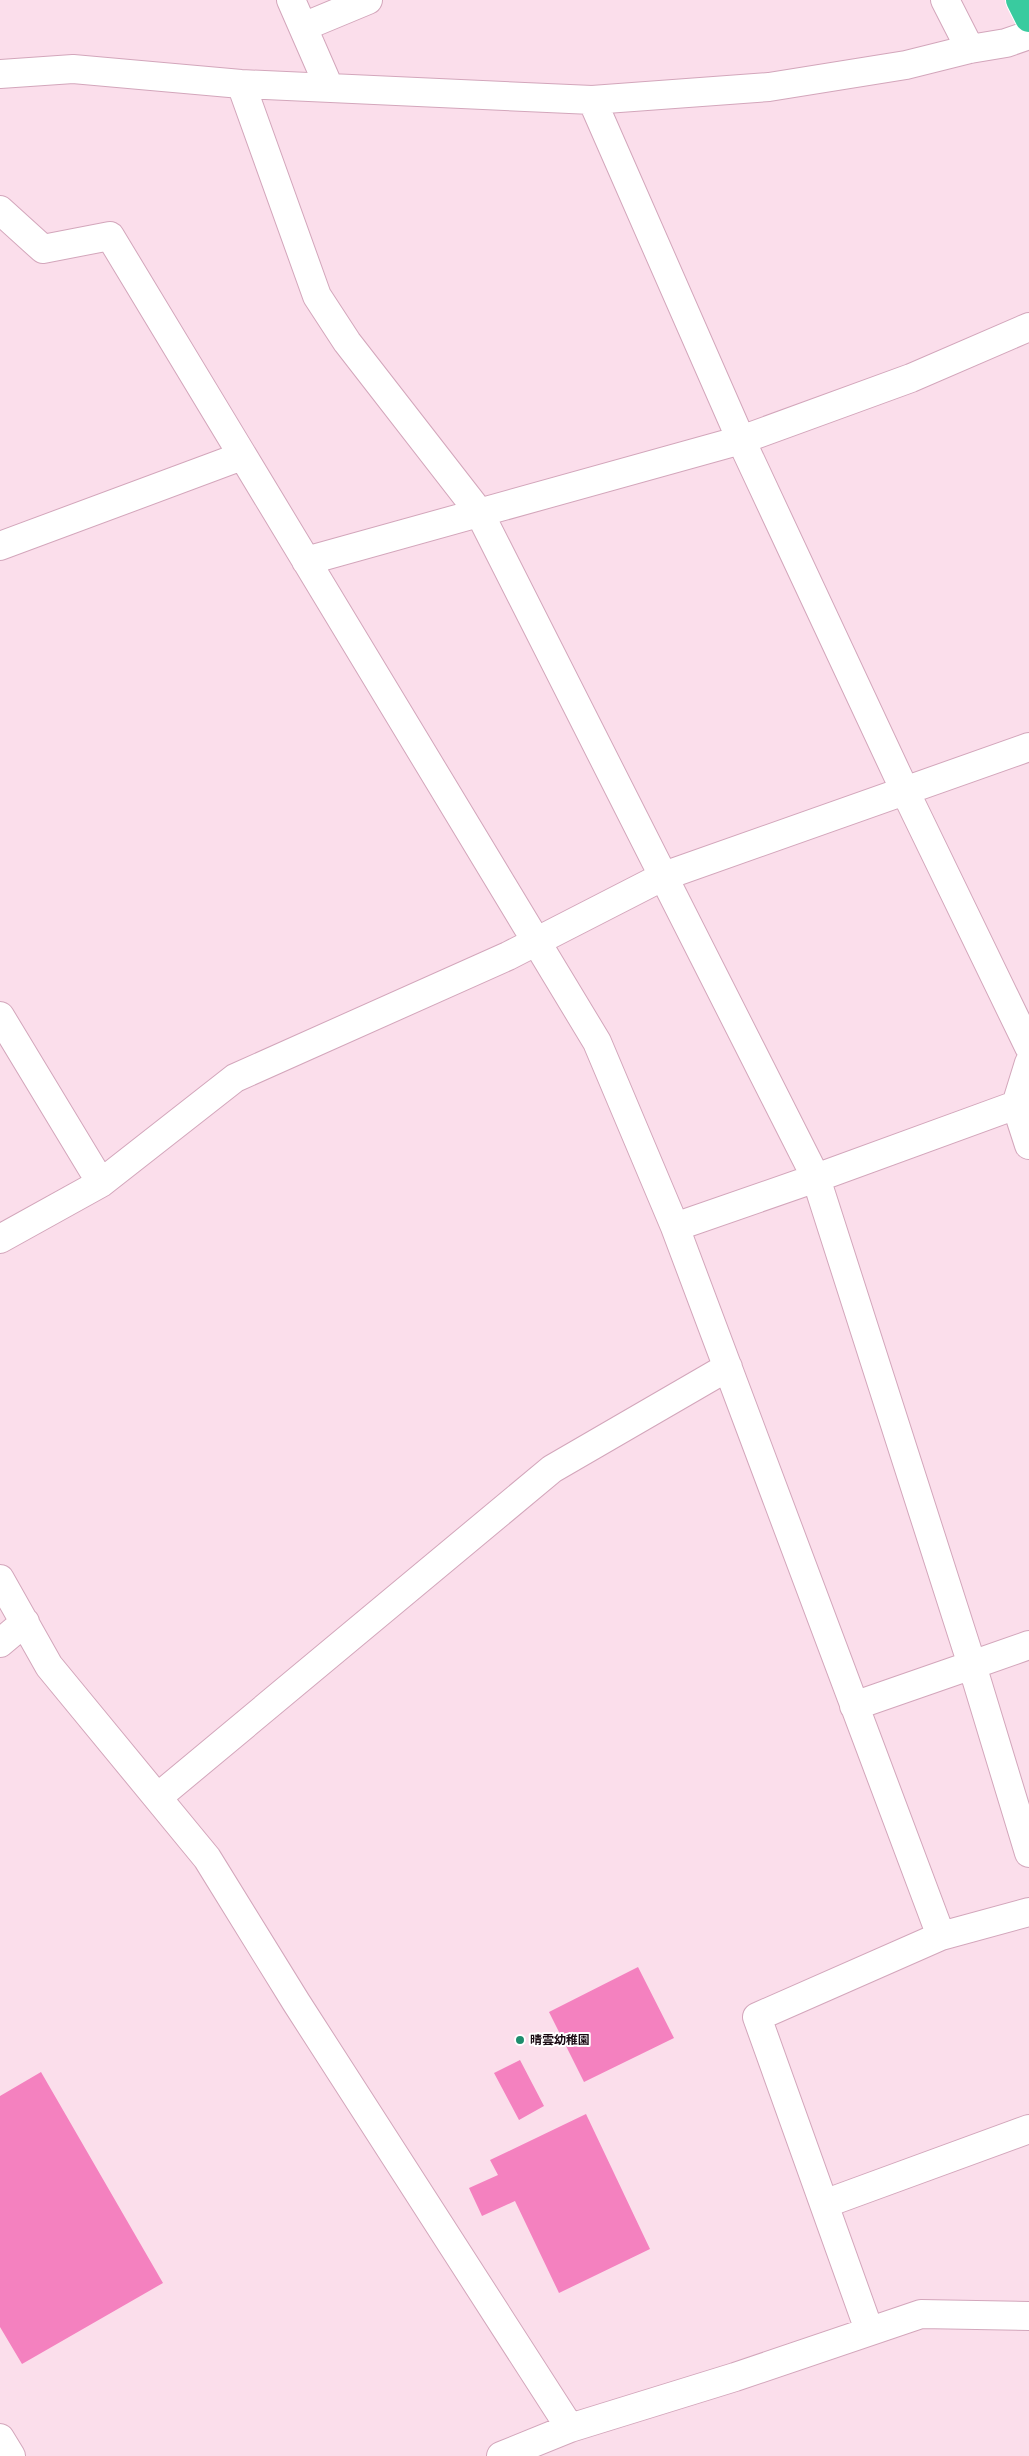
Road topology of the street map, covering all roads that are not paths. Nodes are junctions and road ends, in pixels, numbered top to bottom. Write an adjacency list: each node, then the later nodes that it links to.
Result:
1 (291, 0): 6 (street)
2 (368, 0): 6 (street)
3 (946, 0): 8 (street)
4 (1020, 0): 5 (highway)
5 (1029, 18)
6 (303, 27): 11 (street)
7 (1029, 35): 8 (street)
8 (970, 49): 12 (street)
9 (0, 74): 10 (street)
10 (240, 84): 11 (street); 17 (street)
11 (329, 88): 12 (street)
12 (592, 100): 15 (street)
13 (0, 210): 16 (street)
14 (1029, 327): 15 (street)
15 (741, 440): 17 (street); 21 (street)
16 (242, 456): 18 (street); 19 (street)
17 (479, 512): 19 (street); 22 (street)
18 (0, 546)
19 (306, 560): 23 (street)
20 (1029, 747): 21 (street)
21 (905, 791): 22 (street); 25 (street)
22 (664, 876): 23 (street); 29 (street)
23 (536, 942): 30 (street); 31 (street)
24 (0, 1016): 30 (street)
25 (1029, 1047)
26 (1029, 1063): 27 (street)
27 (1023, 1104): 28 (street); 29 (street)
28 (1029, 1145)
29 (816, 1178): 31 (street); 38 (street)
30 (101, 1183): 32 (street)
31 (675, 1226): 33 (street)
32 (0, 1239)
33 (728, 1367): 39 (street); 40 (street)
34 (0, 1579): 35 (street)
35 (25, 1622): 36 (street); 40 (street)
36 (0, 1643)
37 (1029, 1645): 38 (street)
38 (972, 1665): 39 (street); 41 (street)
39 (854, 1706): 43 (street)
40 (158, 1797): 48 (street)
41 (1029, 1853)
42 (1029, 1912): 43 (street)
43 (941, 1936): 45 (street)
44 (1029, 2128): 45 (street)
45 (824, 2204): 47 (street)
46 (1029, 2316): 47 (street)
47 (869, 2330): 48 (street)
48 (570, 2428): 51 (street); 52 (street)
49 (0, 2438): 50 (street)
50 (12, 2456)
51 (501, 2456)
52 (550, 2456)

